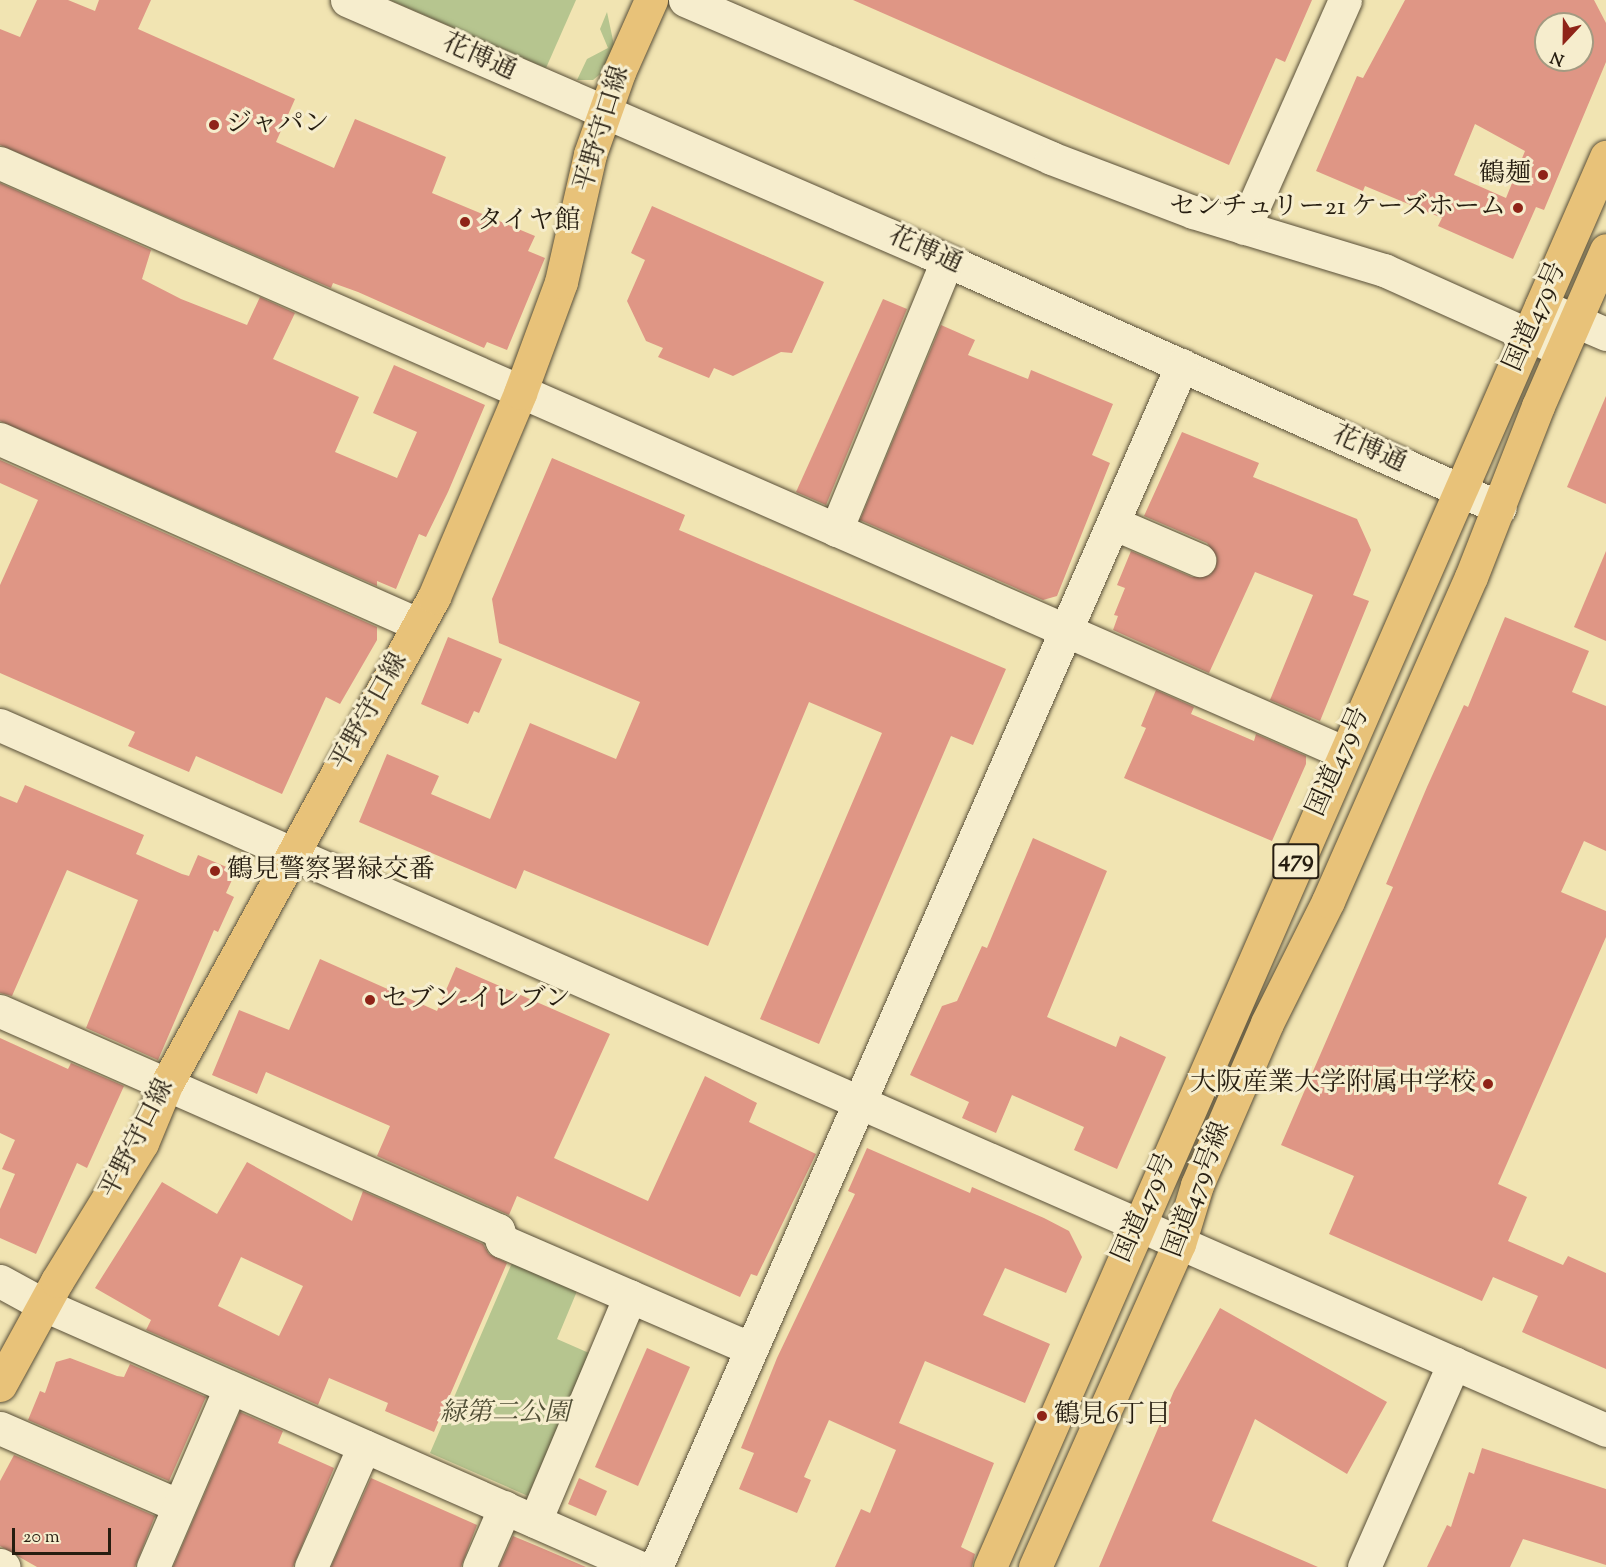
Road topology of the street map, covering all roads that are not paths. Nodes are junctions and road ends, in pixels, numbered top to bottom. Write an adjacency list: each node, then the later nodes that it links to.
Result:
1 (347, 0): 5 (street, 花博通)
2 (651, 0): 5 (main road, 平野守口線)
3 (685, 0): 8 (street)
4 (1345, 0): 8 (street)
5 (605, 113): 10 (street, 花博通); 15 (main road, 平野守口線)
6 (1606, 157): 11 (main road, 国道479号 / 479)
7 (0, 163): 15 (street)
8 (1244, 228): 11 (street)
9 (1606, 249): 13 (main road, 国道479号 / 479)
10 (947, 261): 14 (street, 花博通); 20 (street)
11 (1534, 320): 13 (street); 17 (main road, 国道479号 / 479)
12 (1606, 334): 13 (street)
13 (1569, 336): 18 (main road, 国道479号 / 479)
14 (1182, 365): 17 (street, 花博通); 19 (street)
15 (520, 393): 20 (street); 22 (main road, 平野守口線)
16 (0, 439): 22 (street)
17 (1460, 490): 18 (street, 花博通); 25 (main road, 国道479号 / 479)
18 (1500, 508): 26 (main road, 国道479号 / 479)
19 (1113, 523): 21 (street); 23 (street)
20 (836, 530): 23 (street)
21 (1199, 560)
22 (419, 625): 27 (main road, 平野守口線)
23 (1066, 631): 25 (street); 30 (street)
24 (0, 725): 27 (street)
25 (1343, 752): 31 (main road, 国道479号 / 479)
26 (1381, 782): 32 (main road, 国道479号線 / 479)
27 (290, 854): 29 (main road, 平野守口線); 30 (street)
28 (0, 1011): 29 (street)
29 (166, 1085): 34 (street); 35 (main road, 平野守口線)
30 (859, 1103): 31 (street); 36 (street)
31 (1137, 1224): 32 (street); 51 (main road, 国道479号 / 479)
32 (1179, 1244): 37 (street); 52 (main road, 国道479号線 / 479)
33 (0, 1281): 35 (street)
34 (630, 1296): 36 (street); 45 (street)
35 (44, 1305): 38 (main road, 平野守口線); 39 (street)
36 (751, 1349): 50 (street)
37 (1454, 1363): 41 (street); 53 (street)
38 (0, 1385)
39 (230, 1388): 42 (street); 43 (street)
40 (0, 1428): 43 (street)
41 (1606, 1430)
42 (364, 1446): 44 (street); 47 (street)
43 (179, 1506): 46 (street)
44 (505, 1507): 45 (street); 48 (street)
45 (535, 1521): 49 (street)
46 (153, 1567)
47 (311, 1567)
48 (479, 1567)
49 (639, 1567)
50 (656, 1567)
51 (990, 1567)
52 (1035, 1567)
53 (1364, 1567)

